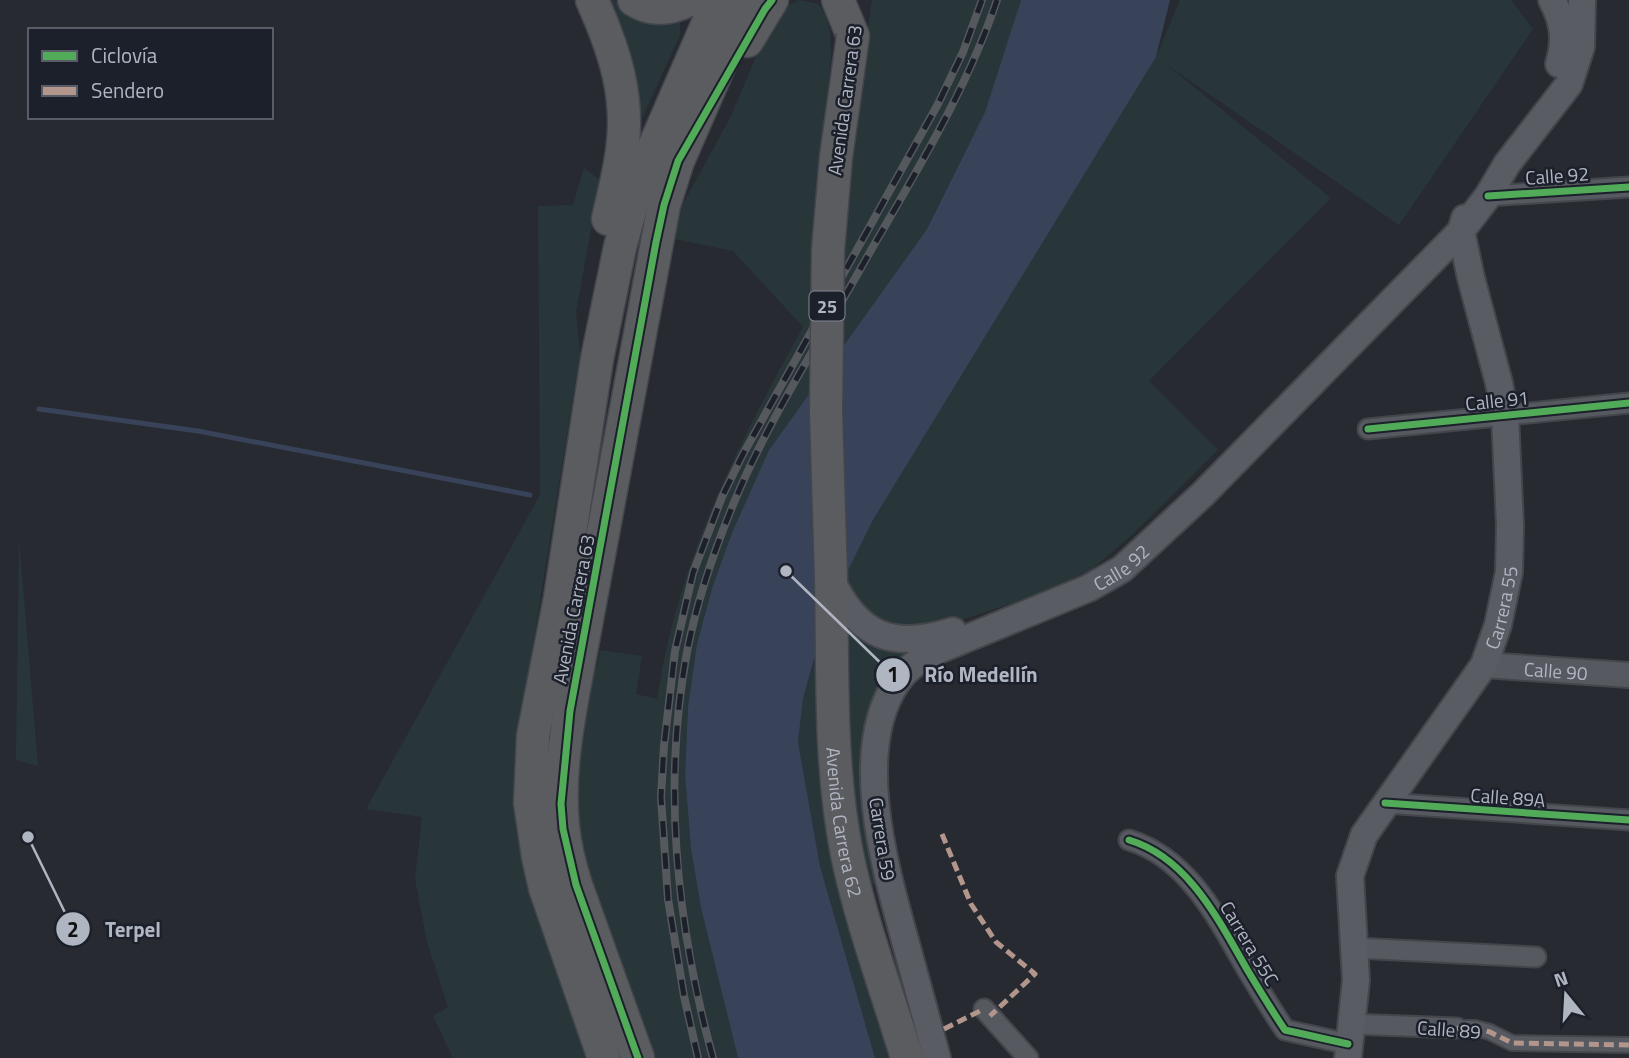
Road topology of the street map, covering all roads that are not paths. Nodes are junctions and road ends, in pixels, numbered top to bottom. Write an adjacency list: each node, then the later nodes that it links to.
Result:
1 (592, 0): 14 (highway)
2 (634, 0): 3 (highway)
3 (689, 0)
4 (718, 0): 14 (highway, Avenida Carrera 63)
5 (838, 0): 10 (highway)
6 (858, 0): 10 (highway, Avenida Carrera 63 / 25)
7 (1552, 0): 13 (main road, Calle 92)
8 (1582, 0): 12 (main road, Calle 92)
9 (759, 7): 32 (highway, Avenida Carrera 63)
10 (853, 36): 18 (highway, Avenida Carrera 63 / 25, bridge)
11 (1629, 187): 12 (street, Calle 92)
12 (1488, 196): 13 (main road, Calle 92)
13 (1461, 231): 16 (main road, Carrera 55); 19 (main road, Calle 92)
14 (597, 359): 31 (highway, Avenida Carrera 63)
15 (1629, 403): 16 (street, Calle 91)
16 (1504, 415): 17 (street, Calle 91); 20 (main road, Carrera 55)
17 (1368, 429)
18 (831, 578): 19 (main road, Calle 92); 33 (highway, Avenida Carrera 62 / 25)
19 (950, 638): 34 (main road, Carrera 59)
20 (1484, 665): 21 (street, Calle 90); 22 (main road, Carrera 55)
21 (1629, 675)
22 (1385, 803): 23 (street, Calle 89A); 25 (main road, Carrera 55)
23 (1629, 820)
24 (1129, 840): 29 (street, Carrera 55C)
25 (1356, 948): 26 (street); 29 (main road, Carrera 55)
26 (1536, 957)
27 (984, 1009): 35 (street)
28 (1457, 1028): 29 (street, Calle 89); 30 (street, Calle 89)
29 (1349, 1042)
30 (1629, 1045)
31 (604, 1058)
32 (638, 1058)
33 (908, 1058)
34 (937, 1058)
35 (1028, 1058)

